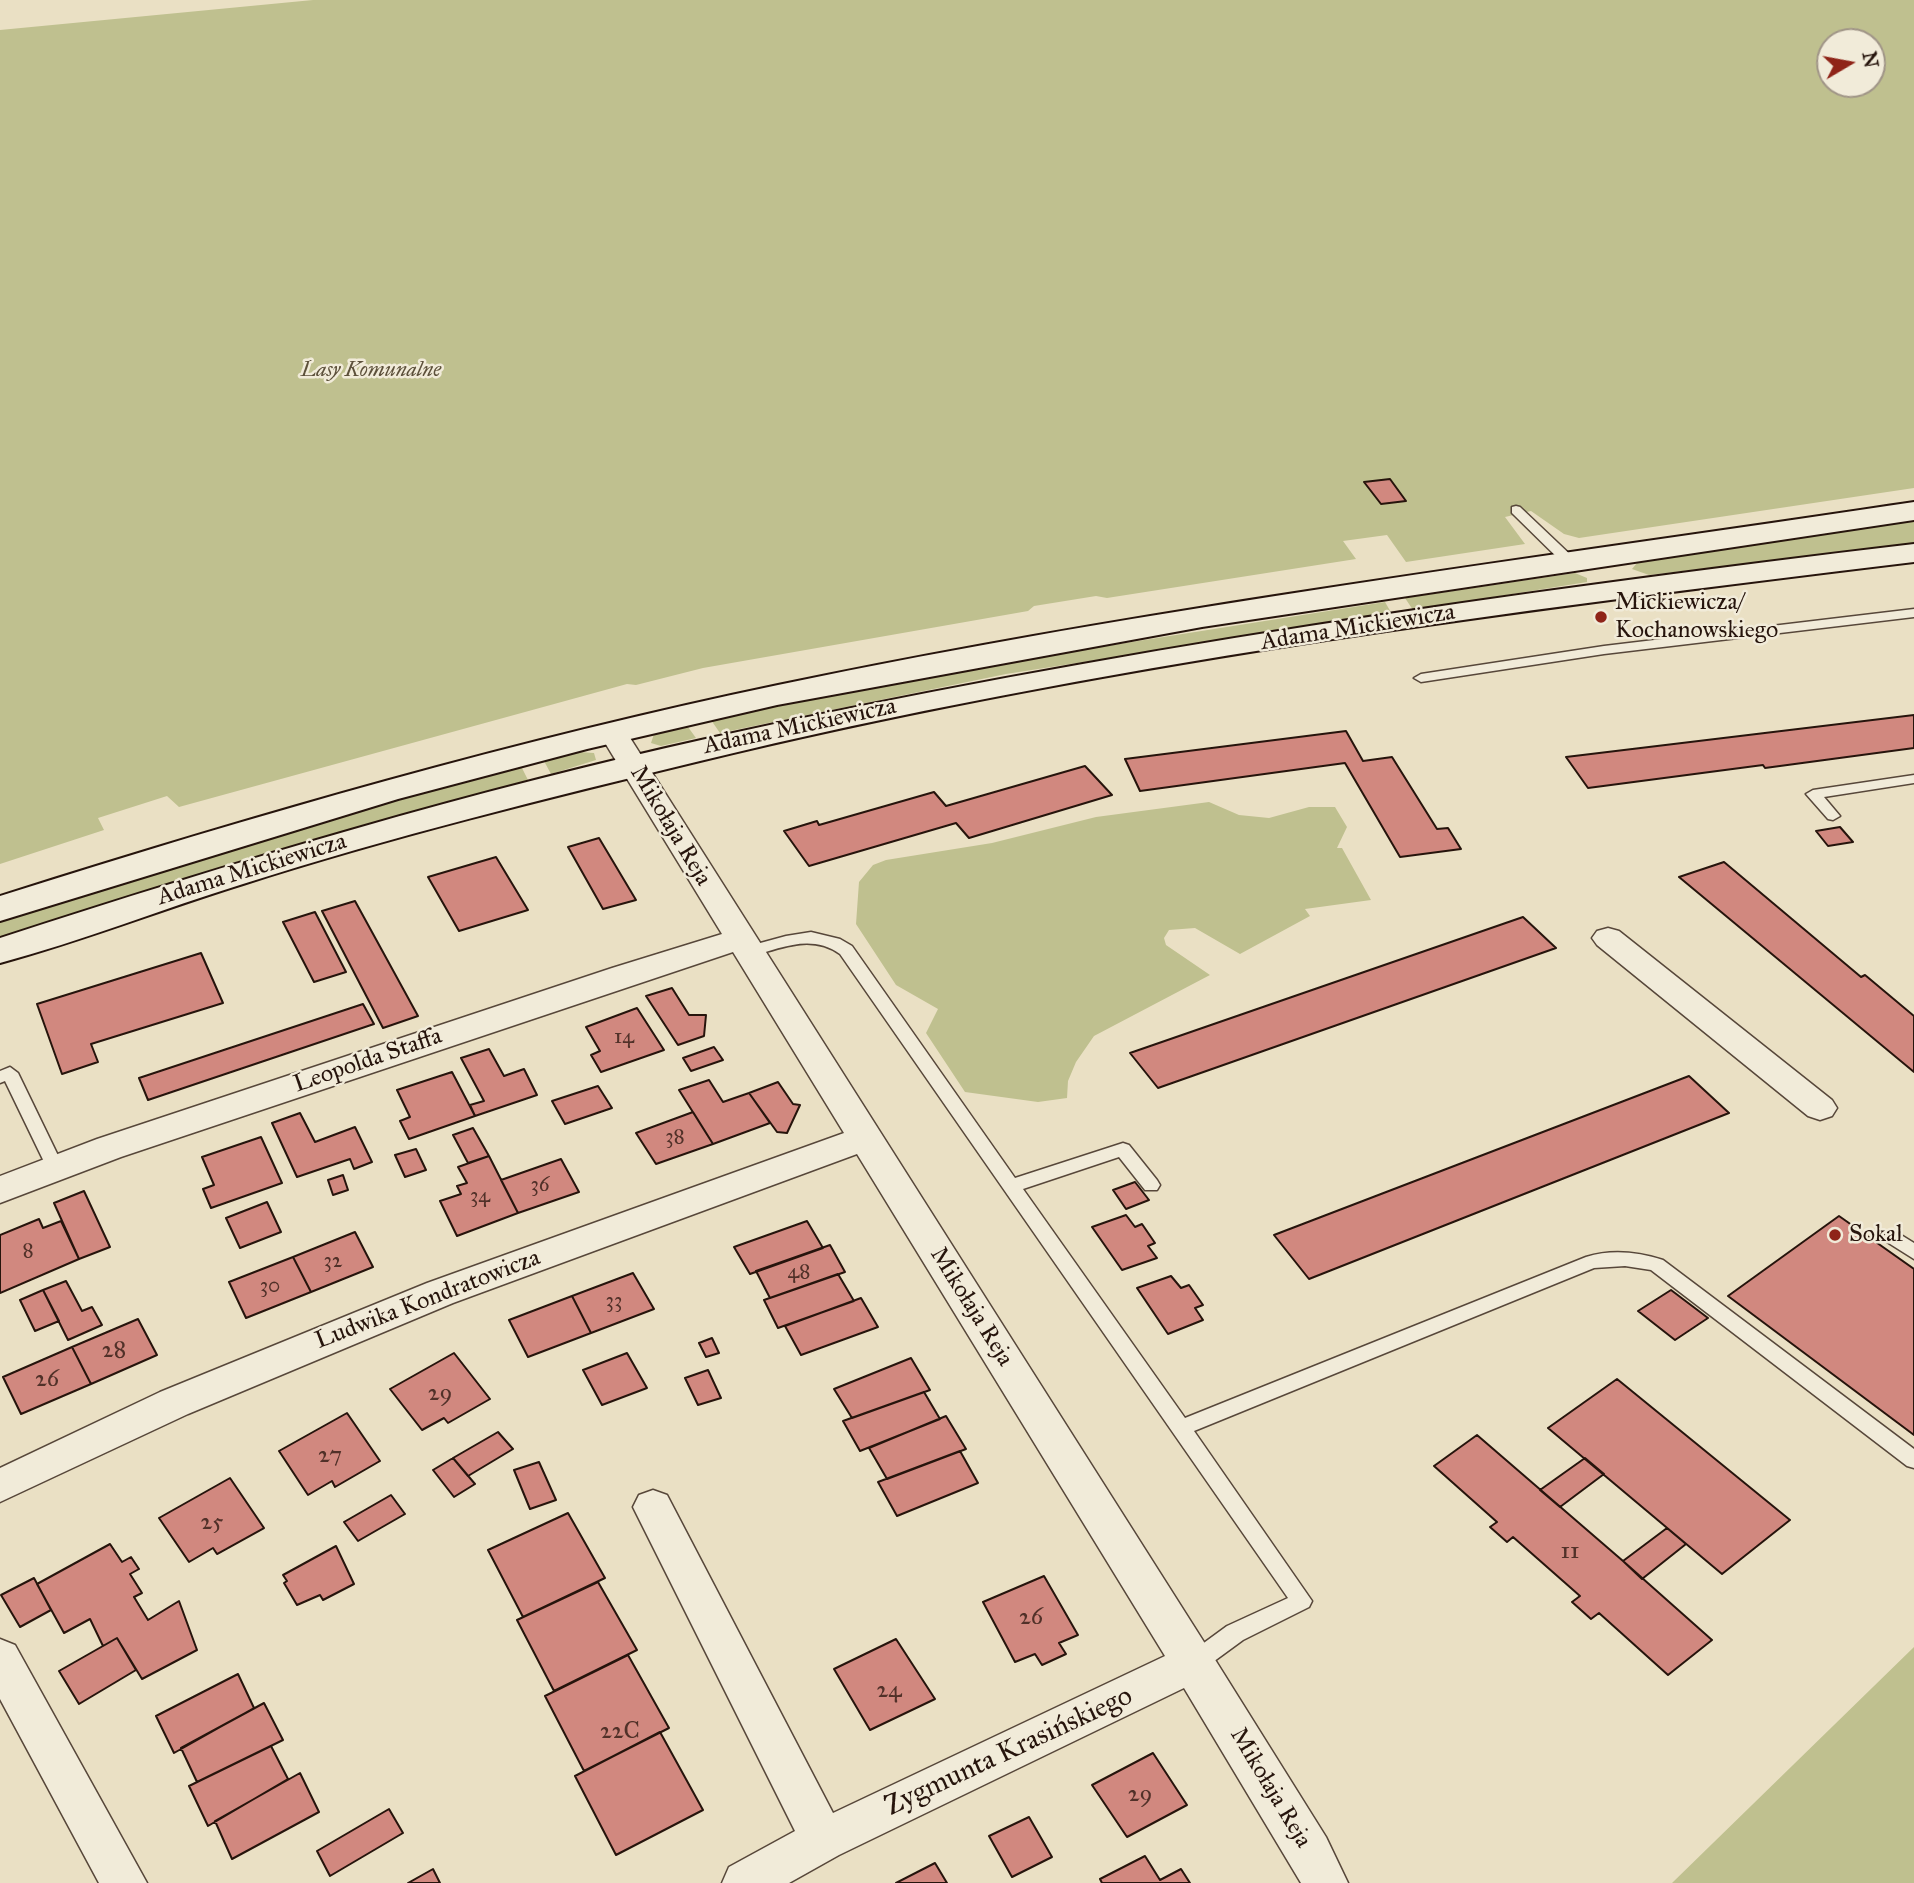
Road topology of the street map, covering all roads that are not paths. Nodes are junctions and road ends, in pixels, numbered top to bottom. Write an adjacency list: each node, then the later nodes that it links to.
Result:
1 (1516, 510): 4 (lane)
2 (1914, 512): 4 (street, Adama Mickiewicza)
3 (1914, 553): 5 (street, Adama Mickiewicza)
4 (1584, 562): 5 (street); 8 (street, Adama Mickiewicza)
5 (1620, 588): 9 (street, Adama Mickiewicza)
6 (1914, 613): 7 (lane)
7 (1421, 678)
8 (613, 733): 9 (street, Mikołaja Reja); 12 (street, Adama Mickiewicza)
9 (632, 765): 14 (street, Mikołaja Reja); 15 (street, Adama Mickiewicza)
10 (1914, 779): 11 (lane)
11 (1833, 816)
12 (0, 909)
13 (1608, 938): 17 (street)
14 (744, 945): 18 (street, Mikołaja Reja); 19 (street, Leopolda Staffa); 20 (lane)
15 (0, 951)
16 (0, 1077): 19 (lane)
17 (1820, 1108)
18 (865, 1138): 27 (street, Ludwika Kondratowicza); 29 (street, Mikołaja Reja)
19 (55, 1168): 22 (street, Leopolda Staffa)
20 (1014, 1185): 21 (lane); 25 (lane)
21 (1152, 1185)
22 (0, 1190)
23 (1893, 1237): 24 (lane)
24 (1914, 1252)
25 (1181, 1428): 26 (lane); 29 (lane)
26 (1914, 1460)
27 (0, 1486)
28 (653, 1507): 31 (street)
29 (1194, 1663): 31 (street, Zygmunta Krasińskiego); 34 (street, Mikołaja Reja)
30 (5, 1678): 32 (street)
31 (823, 1840): 33 (street, Zygmunta Krasińskiego)
32 (124, 1883)
33 (745, 1883)
34 (1325, 1883)

